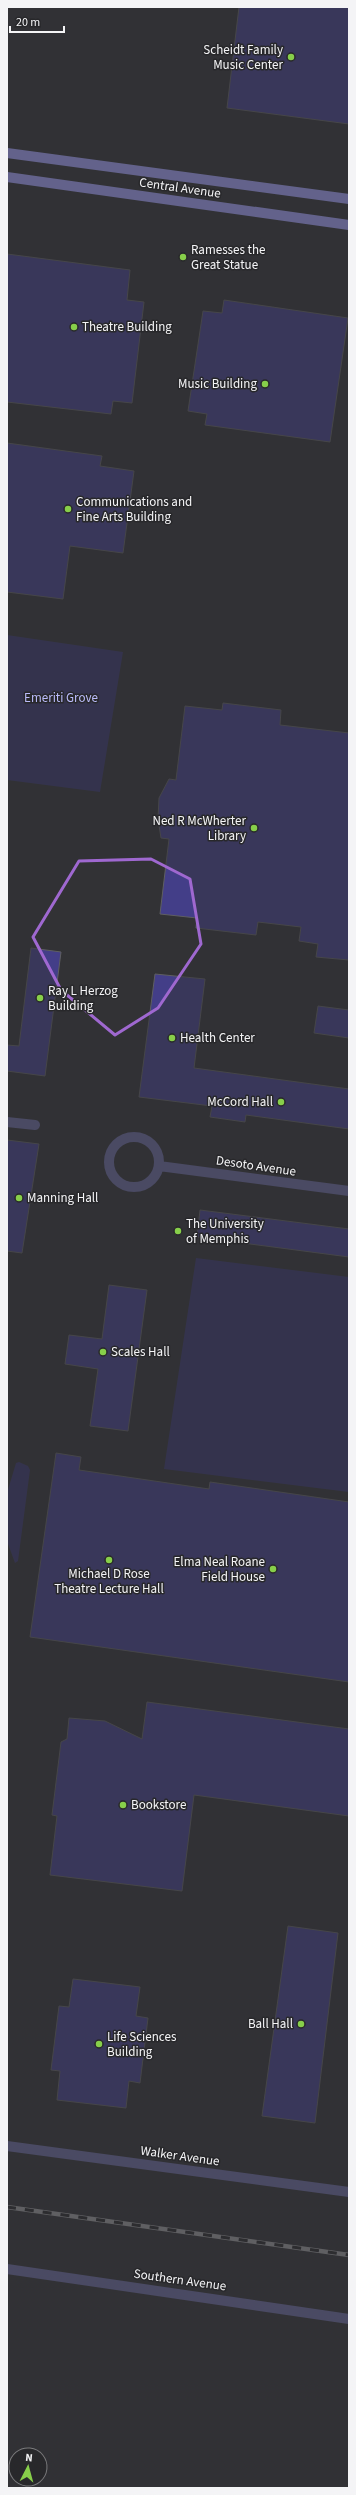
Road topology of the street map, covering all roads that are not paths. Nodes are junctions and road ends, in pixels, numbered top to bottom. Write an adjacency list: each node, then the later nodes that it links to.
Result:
1 (7, 153): 3 (main road, Central Avenue)
2 (7, 177): 4 (main road, Central Avenue)
3 (349, 199)
4 (349, 225)
5 (7, 1122): 6 (street)
6 (35, 1125)
7 (159, 1166): 7 (street); 8 (street, Desoto Avenue)
8 (349, 1191)
9 (7, 2146): 10 (street, Walker Avenue)
10 (349, 2192)
11 (7, 2269): 12 (street, Southern Avenue)
12 (349, 2319)

